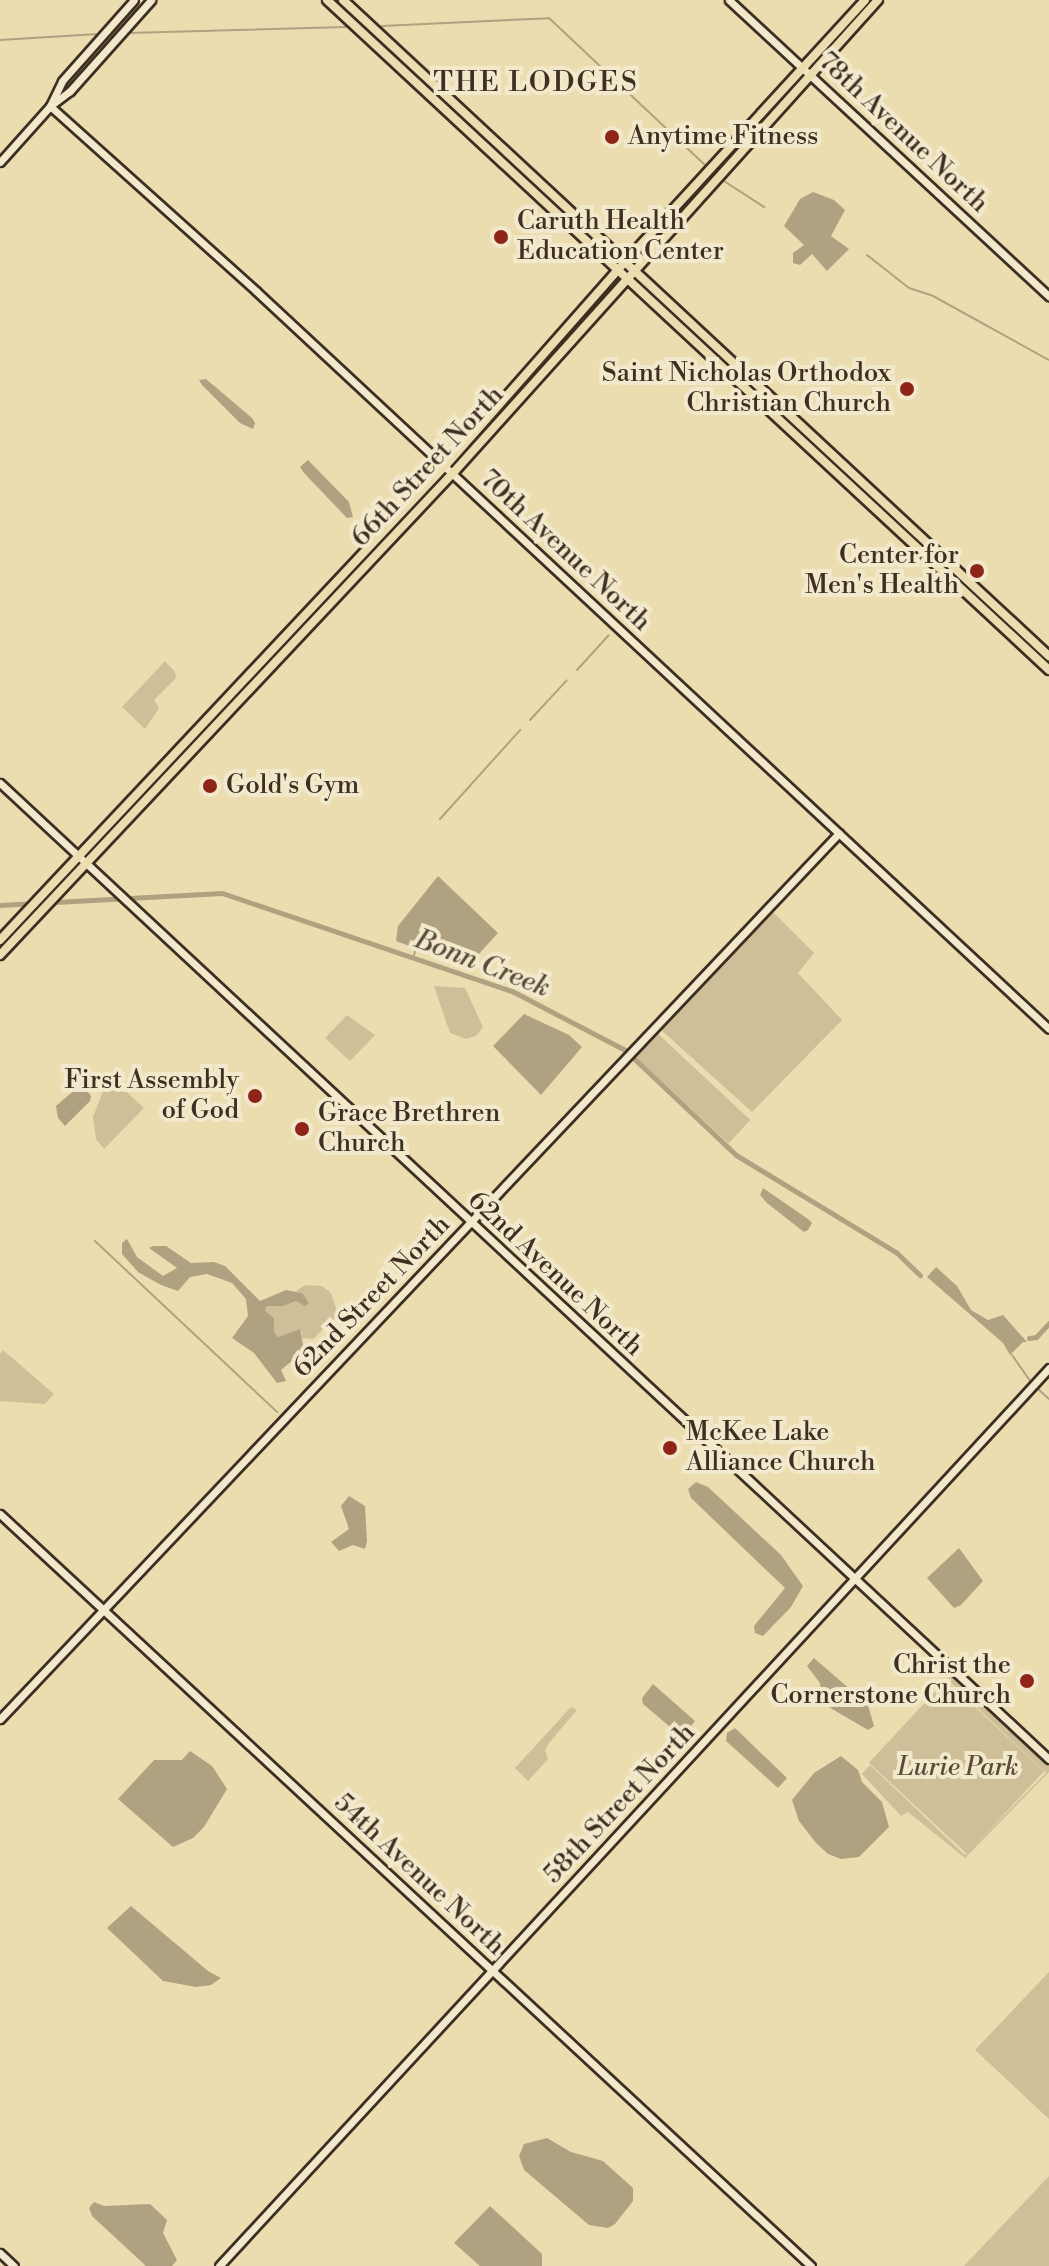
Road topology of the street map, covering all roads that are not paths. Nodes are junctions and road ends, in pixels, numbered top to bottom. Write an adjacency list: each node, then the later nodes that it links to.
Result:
1 (134, 0): 9 (street)
2 (151, 0): 9 (street)
3 (327, 0): 11 (main road)
4 (343, 0): 12 (main road)
5 (729, 0): 8 (street, 78th Avenue North)
6 (865, 0): 8 (main road, 66th Street North)
7 (878, 0): 8 (main road, 66th Street North)
8 (806, 72): 13 (main road, 66th Street North); 15 (main road, 66th Street North); 17 (street, 78th Avenue North)
9 (50, 106): 10 (street); 18 (street, 70th Avenue North)
10 (0, 162)
11 (506, 166): 12 (main road); 14 (main road)
12 (538, 182): 13 (main road)
13 (625, 262): 14 (main road, 66th Street North); 15 (main road)
14 (617, 271): 16 (main road); 18 (main road, 66th Street North)
15 (634, 271): 16 (main road, 66th Street North); 21 (main road)
16 (626, 280): 19 (main road, 66th Street North); 20 (main road)
17 (1049, 296)
18 (445, 466): 19 (street, 70th Avenue North); 25 (main road, 66th Street North)
19 (453, 473): 24 (street, 70th Avenue North); 25 (main road, 66th Street North)
20 (1023, 646): 21 (main road); 22 (main road)
21 (1049, 656)
22 (1047, 666)
23 (0, 783): 25 (street, 62nd Avenue North)
24 (839, 833): 28 (street, 70th Avenue North); 29 (street, 62nd Street North)
25 (82, 860): 26 (main road, 66th Street North); 27 (main road, 66th Street North); 29 (street, 62nd Avenue North)
26 (0, 940)
27 (0, 955)
28 (1049, 1029)
29 (471, 1223): 32 (street, 62nd Avenue North); 33 (street, 62nd Street North)
30 (1049, 1368): 32 (street, 58th Street North)
31 (0, 1514): 33 (street, 54th Avenue North)
32 (854, 1579): 35 (street, 62nd Avenue North); 36 (street, 58th Street North)
33 (103, 1609): 34 (street, 62nd Street North); 36 (street, 54th Avenue North)
34 (0, 1719)
35 (1049, 1759)
36 (494, 1972): 39 (street, 58th Street North); 40 (street, 54th Avenue North)
37 (0, 2253): 38 (street)
38 (14, 2266)
39 (219, 2266)
40 (811, 2266)

